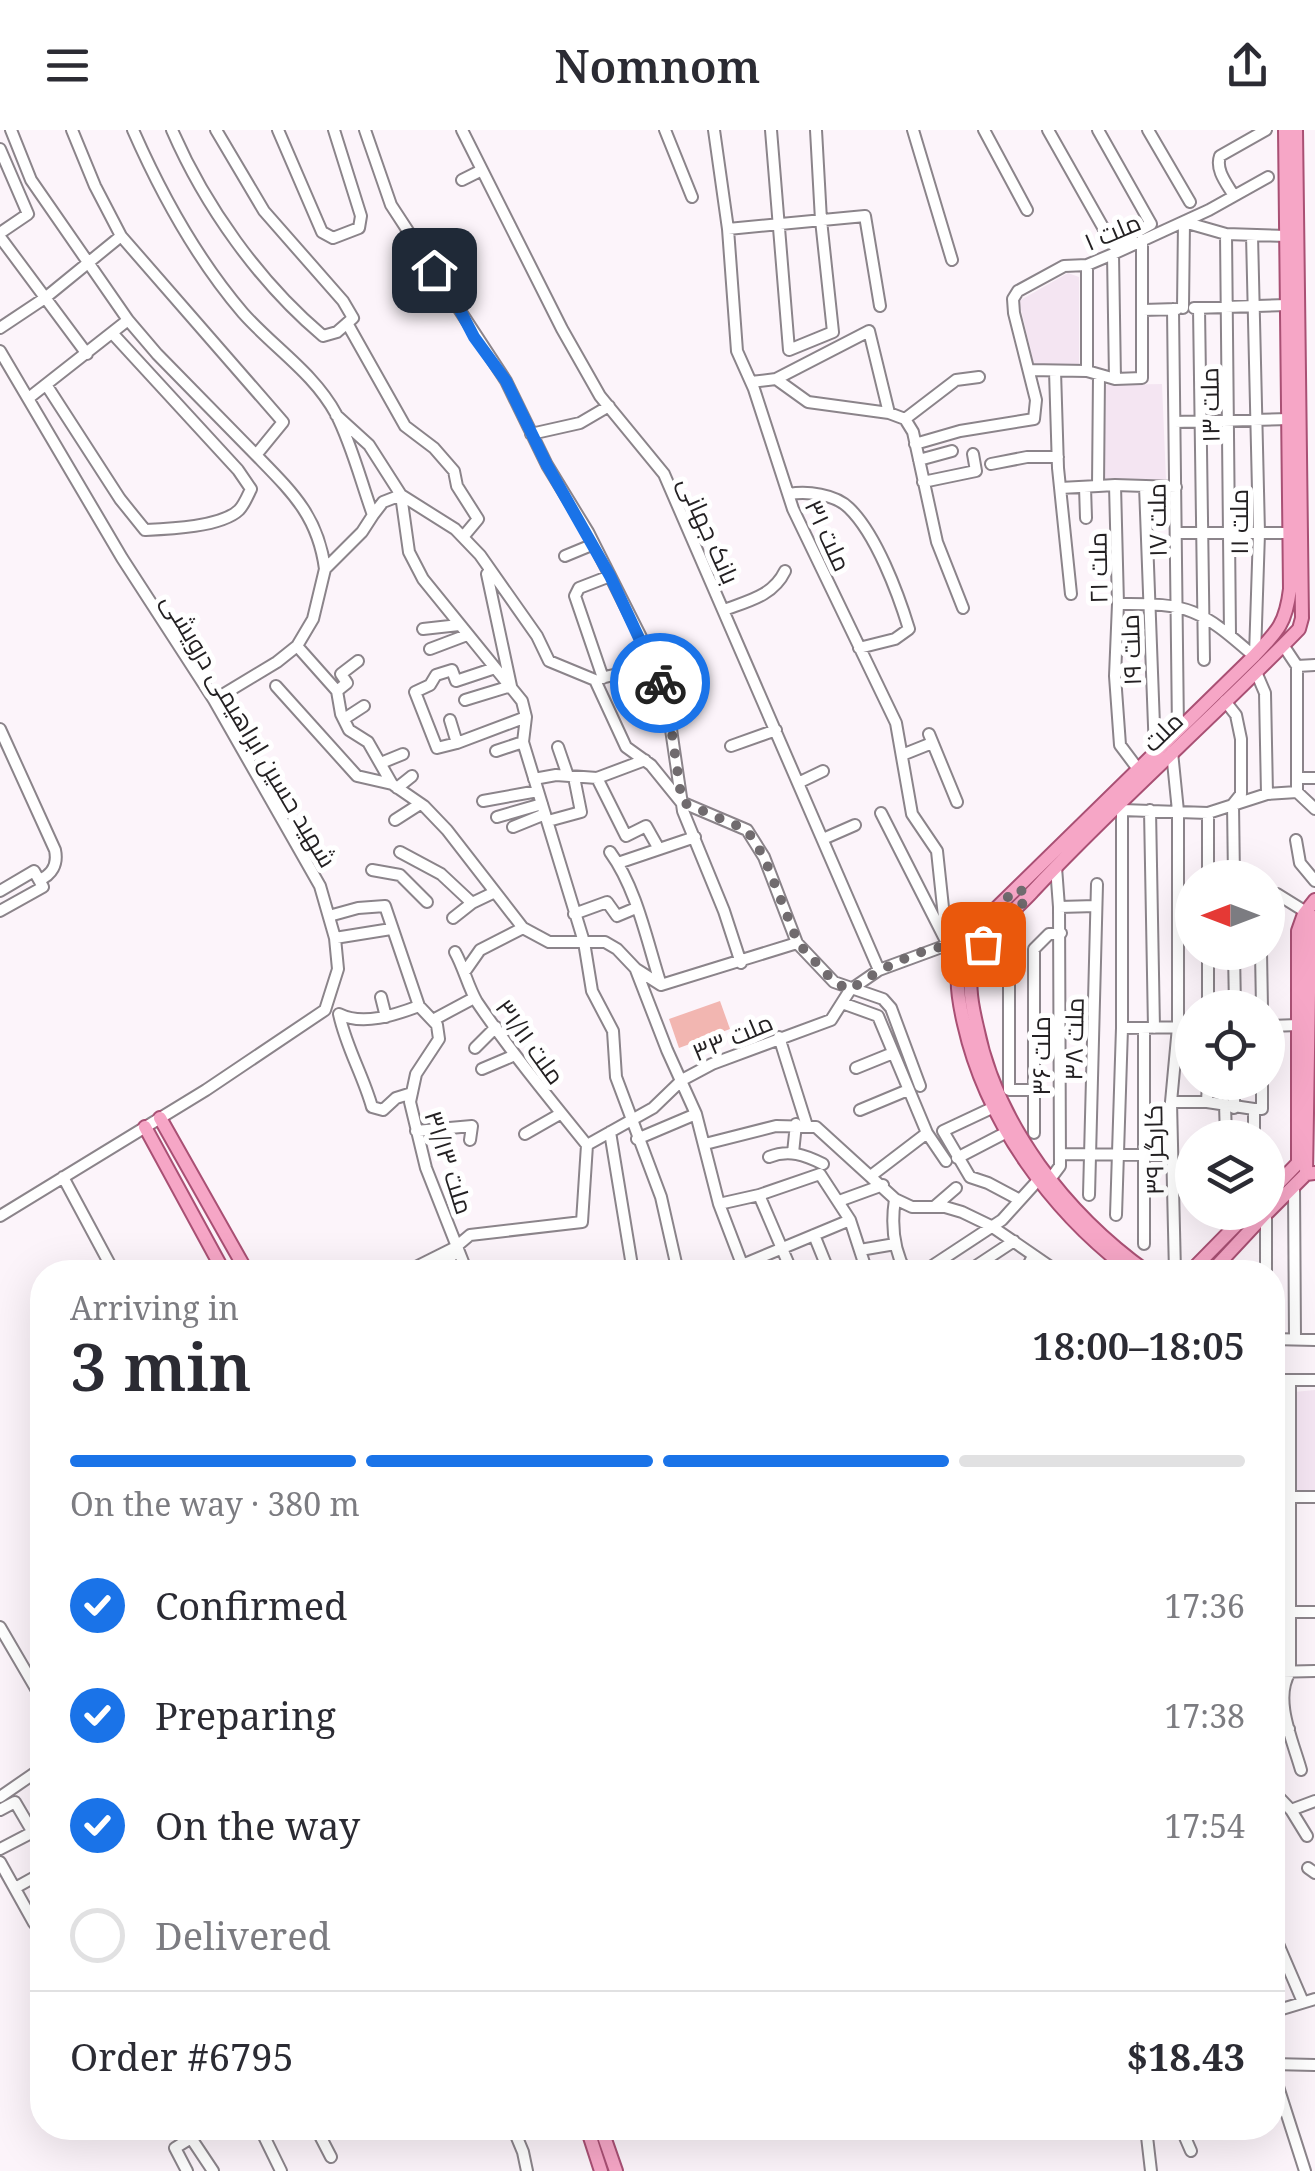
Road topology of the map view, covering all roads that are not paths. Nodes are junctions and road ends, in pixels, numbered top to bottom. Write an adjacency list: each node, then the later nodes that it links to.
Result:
1 (11, 130): 42 (street)
2 (72, 130): 37 (street)
3 (134, 130): 72 (street)
4 (172, 130): 53 (street)
5 (216, 130): 53 (street)
6 (278, 130): 7 (street)
7 (334, 130)
8 (365, 130): 79 (street)
9 (462, 130): 23 (street, بانک جهانی)
10 (665, 130): 27 (street)
11 (714, 130): 33 (street, ملت ۳۱)
12 (772, 130): 32 (street)
13 (816, 130): 30 (street)
14 (913, 130): 41 (street)
15 (984, 130): 29 (street)
16 (1048, 130): 17 (street)
17 (1098, 130)
18 (1148, 130): 28 (street)
19 (1266, 130): 26 (street)
20 (1285, 130): 38 (main road, ملت)
21 (1296, 130): 66 (main road, ملت)
22 (0, 149): 35 (street)
23 (482, 170): 25 (street); 70 (street, بانک جهانی)
24 (1268, 177): 26 (street, ملت ۱)
25 (462, 180)
26 (1234, 196): 31 (street, ملت ۱)
27 (692, 197)
28 (1190, 202)
29 (1027, 210)
30 (821, 220): 32 (street); 32 (street); 45 (street)
31 (1184, 222): 34 (street); 39 (street, ملت ۱); 49 (street, ملت ۱۷)
32 (782, 224): 33 (street)
33 (728, 229): 67 (street, ملت ۳۱)
34 (1226, 234): 36 (street); 46 (street, ملت ۱۳)
35 (0, 235): 44 (street)
36 (1252, 235): 38 (street); 47 (street, ملت ۱۱)
37 (122, 236): 42 (street); 83 (street)
38 (1288, 236): 48 (main road, ملت)
39 (1142, 240): 40 (street, ملت ۱); 51 (street)
40 (1113, 254): 43 (street, ملت ۱); 64 (street)
41 (952, 260)
42 (89, 264): 44 (street); 52 (street)
43 (1086, 265): 58 (street, ملت ۱); 60 (street)
44 (45, 298): 54 (street); 57 (street)
45 (880, 306)
46 (1227, 306): 47 (street); 50 (street); 76 (street, ملت ۱۳)
47 (1253, 306): 48 (street); 77 (street, ملت ۱۱)
48 (1288, 306): 74 (main road, ملت)
49 (1178, 308): 50 (street); 51 (street); 78 (street, ملت ۱۷)
50 (1199, 308): 75 (street)
51 (1143, 310): 64 (street)
52 (128, 320): 55 (street); 83 (street)
53 (347, 324): 103 (street)
54 (0, 328)
55 (113, 334): 57 (street); 68 (street)
56 (0, 351): 69 (street, شهید حسین ابراهیمی درویشی)
57 (87, 354): 68 (street)
58 (1028, 370): 59 (street); 80 (street, ملت ۱)
59 (1055, 370): 60 (street); 84 (street)
60 (1087, 371): 62 (street)
61 (978, 376): 73 (street)
62 (1099, 376): 64 (street); 90 (street)
63 (776, 379): 67 (street); 71 (street); 71 (street)
64 (1115, 379)
65 (1315, 380): 66 (street)
66 (1299, 381): 105 (main road, ملت)
67 (751, 382): 94 (street, ملت ۳۱)
68 (47, 386): 69 (street)
69 (30, 398): 138 (street, شهید حسین ابراهیمی درویشی)
70 (608, 406): 79 (street); 117 (street, بانک جهانی)
71 (890, 414): 73 (street)
72 (336, 416): 95 (street); 96 (street)
73 (905, 419): 80 (street)
74 (1288, 419): 77 (street); 102 (main road, ملت)
75 (1201, 420): 76 (street); 78 (street); 99 (street)
76 (1229, 420): 77 (street); 100 (street, ملت ۱۳)
77 (1256, 420): 101 (street, ملت ۱۱)
78 (1175, 422): 92 (street, ملت ۱۷)
79 (531, 434): 104 (street)
80 (916, 444): 85 (street)
81 (952, 451): 85 (street)
82 (972, 454): 87 (street)
83 (256, 455): 109 (street)
84 (1058, 457): 86 (street); 93 (street)
85 (919, 460): 87 (street)
86 (991, 464)
87 (923, 482): 116 (street)
88 (1114, 485): 90 (street); 91 (street); 113 (street, ملت ۲۱)
89 (1085, 486): 90 (street); 93 (street); 97 (street)
90 (1098, 486)
91 (1144, 486): 92 (street); 114 (street, ملت ۱۹)
92 (1176, 487): 98 (street, ملت ۱۷)
93 (1060, 488): 112 (street)
94 (788, 494): 125 (street, ملت ۳۱); 125 (street)
95 (400, 495): 96 (street); 103 (street); 121 (street)
96 (373, 515): 109 (street)
97 (1086, 518)
98 (1176, 533): 99 (street); 115 (street, ملت ۱۷)
99 (1203, 533): 100 (street); 118 (street)
100 (1230, 533): 101 (street); 122 (street, ملت ۱۳)
101 (1260, 533): 102 (street); 129 (street, ملت ۱۱)
102 (1290, 533): 129 (main road, ملت)
103 (463, 537): 108 (street)
104 (594, 544): 107 (street); 111 (street)
105 (1301, 545): 106 (street); 119 (main road, ملت)
106 (1315, 551)
107 (564, 556)
108 (485, 563): 134 (street); 136 (street)
109 (325, 569): 124 (street)
110 (785, 570): 117 (street)
111 (610, 576): 131 (street); 134 (street)
112 (1071, 594)
113 (1118, 604): 114 (street); 159 (street, ملت ۲۱)
114 (1148, 604): 115 (street); 153 (street, ملت ۱۹)
115 (1176, 605): 118 (street); 147 (street, ملت ۱۷)
116 (963, 608)
117 (724, 610): 146 (street, بانک جهانی)
118 (1203, 614): 122 (street); 127 (street)
119 (1308, 619): 123 (main road, ملت)
120 (422, 629): 121 (street)
121 (463, 630): 126 (street); 133 (street)
122 (1230, 635): 129 (street)
123 (1283, 645): 129 (main road, ملت); 132 (street)
124 (297, 646): 137 (street); 138 (street)
125 (859, 648): 156 (street, ملت ۳۱)
126 (430, 649)
127 (1204, 660)
128 (358, 661): 137 (street)
129 (1258, 664): 140 (main road, ملت); 147 (main road, ملت); 170 (street, ملت ۱۱)
130 (1315, 664): 132 (street)
131 (654, 665): 134 (street); 172 (street)
132 (1297, 666): 164 (street)
133 (494, 668): 136 (street); 149 (street)
134 (599, 679): 157 (street)
135 (276, 686): 168 (street)
136 (511, 686): 139 (street); 142 (street)
137 (337, 691): 143 (street)
138 (214, 700): 216 (street, شهید حسین ابراهیمی درویشی)
139 (465, 700)
140 (1226, 701): 154 (main road, ملت); 176 (street)
141 (364, 706): 143 (street)
142 (526, 717): 148 (street); 149 (street)
143 (344, 720): 158 (street)
144 (450, 720): 149 (street)
145 (0, 730): 199 (street)
146 (776, 730): 150 (street); 166 (street, بانک جهانی)
147 (1178, 730): 153 (main road, ملت)
148 (523, 742): 152 (street); 167 (street)
149 (457, 744)
150 (731, 746)
151 (558, 747): 162 (street)
152 (496, 751)
153 (1155, 752): 159 (main road, ملت)
154 (1172, 752): 174 (main road, ملت); 179 (street, کارگر ۳۹)
155 (402, 754): 158 (street)
156 (902, 755): 173 (street); 226 (street, ملت ۳۱)
157 (644, 760): 163 (street); 172 (street)
158 (381, 762): 168 (street)
159 (1138, 769): 174 (main road, ملت)
160 (823, 770): 166 (street)
161 (412, 776): 168 (street)
162 (571, 776): 163 (street); 167 (street); 180 (street)
163 (597, 778): 190 (street)
164 (1297, 778): 165 (street); 169 (street)
165 (1315, 778)
166 (798, 782): 188 (street, بانک جهانی)
167 (536, 785): 171 (street); 180 (street)
168 (394, 786): 175 (street)
169 (1297, 792): 170 (street); 177 (street)
170 (1267, 794): 176 (street)
171 (483, 801)
172 (682, 802): 187 (street); 224 (street)
173 (957, 802)
174 (1117, 803): 178 (street); 197 (main road, ملت); 205 (main road, ملت); 245 (street)
175 (420, 804): 184 (street); 204 (street)
176 (1233, 804): 182 (street); 194 (street)
177 (1315, 809)
178 (1150, 810): 179 (street); 246 (street)
179 (1178, 811): 182 (street); 234 (street, کارگر ۳۹)
180 (545, 813): 183 (street); 186 (street); 214 (street)
181 (881, 813): 226 (street)
182 (1208, 813): 193 (street)
183 (497, 817)
184 (395, 820)
185 (855, 825): 188 (street)
186 (513, 827)
187 (694, 837): 190 (street); 228 (street)
188 (823, 839): 231 (street, بانک جهانی)
189 (1296, 840): 201 (street)
190 (659, 849): 196 (street)
191 (400, 852): 195 (street)
192 (610, 852): 196 (street)
193 (1208, 860)
194 (1234, 860)
195 (424, 862): 200 (street); 209 (street)
196 (618, 863): 212 (street)
197 (1056, 867): 205 (main road, ملت); 211 (street, ملت ۳۶)
198 (372, 870): 200 (street)
199 (39, 880): 203 (street); 213 (street)
200 (407, 881): 208 (street)
201 (1315, 881)
202 (1097, 884): 210 (street, ملت ۳۸)
203 (0, 891)
204 (495, 892): 209 (street); 219 (street)
205 (1023, 893): 218 (main road, ملت); 225 (main road, ملت)
206 (1285, 899): 215 (street)
207 (1315, 900): 215 (main road)
208 (427, 902)
209 (472, 904): 217 (street)
210 (1096, 906): 211 (street); 287 (street, ملت ۳۸)
211 (1059, 907): 221 (street, ملت ۳۶)
212 (636, 908): 214 (street); 232 (street)
213 (0, 911)
214 (574, 914): 223 (street)
215 (1310, 914): 240 (main road)
216 (329, 916): 220 (street); 222 (street, شهید حسین ابراهیمی درویشی)
217 (453, 918)
218 (1001, 925): 256 (street); 297 (main road, ملت)
219 (523, 928): 223 (street); 230 (street)
220 (391, 929): 222 (street); 238 (street)
221 (1061, 933): 256 (street); 286 (street, ملت ۳۶)
222 (335, 938): 268 (street, شهید حسین ابراهیمی درویشی)
223 (584, 942): 229 (street); 269 (street)
224 (798, 943): 228 (street); 233 (street)
225 (963, 944): 226 (street, ملت ۳۳); 263 (main road, ملت)
226 (947, 945): 231 (street, ملت ۳۳)
227 (456, 952): 230 (street, ملت ۳۱/۱۱)
228 (741, 963): 232 (street)
229 (636, 969): 232 (street); 254 (street)
230 (466, 970): 236 (street, ملت ۳۱/۱۱)
231 (879, 970): 233 (street, ملت ۳۳)
232 (661, 985)
233 (850, 990): 237 (street, ملت ۳۳); 255 (street)
234 (1178, 990)
235 (381, 997): 239 (street)
236 (474, 998): 241 (street); 243 (street, ملت ۳۱/۱۱)
237 (842, 1003): 247 (street, ملت ۳۳); 249 (street)
238 (419, 1006): 239 (street); 241 (street)
239 (386, 1017): 257 (street)
240 (1302, 1019): 242 (street); 293 (main road)
241 (433, 1020): 257 (street, ملت ۳۱/۱۳)
242 (1285, 1022)
243 (496, 1027): 248 (street); 250 (street, ملت ۳۱/۱۱)
244 (1175, 1027): 246 (street)
245 (1122, 1028): 246 (street); 288 (street)
246 (1149, 1028): 289 (street)
247 (780, 1038): 254 (street, ملت ۳۳); 272 (street)
248 (475, 1048)
249 (893, 1053): 252 (street); 255 (street)
250 (515, 1056): 253 (street); 266 (street, ملت ۳۱/۱۱)
251 (1175, 1059): 260 (street, کارگر ۳۹)
252 (856, 1068)
253 (482, 1069)
254 (682, 1080): 267 (street); 269 (street, ملت ۳۳)
255 (914, 1088): 265 (street); 277 (street)
256 (1034, 1090): 278 (street)
257 (412, 1092): 274 (street, ملت ۳۱/۱۳)
258 (1231, 1100): 262 (street)
259 (1262, 1100): 264 (street)
260 (1171, 1102): 261 (street); 290 (street, کارگر ۳۹)
261 (1207, 1102): 262 (street)
262 (1230, 1106): 264 (street); 270 (street)
263 (992, 1108): 276 (main road, ملت); 292 (street)
264 (1254, 1109): 271 (street)
265 (860, 1110)
266 (560, 1114): 279 (street); 283 (street, ملت ۳۱/۱۱)
267 (696, 1114): 280 (street); 282 (street)
268 (160, 1118): 273 (street, شهید حسین ابراهیمی درویشی); 327 (main road)
269 (631, 1120): 275 (street, ملت ۳۳); 280 (street)
270 (1228, 1120)
271 (1254, 1120)
272 (802, 1125): 282 (street); 284 (street); 285 (street)
273 (145, 1127): 296 (street, شهید حسین ابراهیمی درویشی); 326 (main road)
274 (416, 1132): 281 (street); 321 (street, ملت ۳۱/۱۳)
275 (610, 1132): 283 (street, ملت ۳۳); 331 (street)
276 (1007, 1132): 292 (street); 297 (main road, ملت)
277 (927, 1133): 292 (street); 295 (street)
278 (1034, 1133)
279 (525, 1134)
280 (637, 1139): 332 (street)
281 (470, 1140)
282 (705, 1144): 308 (street)
283 (586, 1145): 321 (street)
284 (845, 1152): 294 (street); 295 (street)
285 (793, 1153): 291 (street); 294 (street)
286 (1060, 1154): 287 (street); 297 (street, ملت ۳۶)
287 (1090, 1154): 288 (street); 303 (street, ملت ۳۸)
288 (1116, 1155): 289 (street); 310 (street)
289 (1144, 1156): 290 (street); 320 (street)
290 (1172, 1156): 345 (street, کارگر ۳۹)
291 (769, 1157)
292 (951, 1159): 306 (street)
293 (1309, 1167): 298 (main road); 300 (main road)
294 (822, 1169): 302 (street); 307 (street)
295 (872, 1175): 299 (street)
296 (64, 1177): 311 (street, شهید حسین ابراهیمی درویشی); 325 (street)
297 (1046, 1178): 306 (street); 343 (main road, ملت); 344 (main road, ملت)
298 (1285, 1183)
299 (883, 1185): 305 (street); 307 (street)
300 (1294, 1186): 304 (main road); 350 (street)
301 (956, 1188): 309 (street)
302 (759, 1194): 308 (street); 322 (street)
303 (1088, 1194)
304 (1285, 1195)
305 (895, 1198): 309 (street); 319 (street)
306 (1020, 1200): 313 (street)
307 (839, 1201): 312 (street)
308 (718, 1204): 333 (street)
309 (933, 1208): 313 (street)
310 (1116, 1215)
311 (0, 1216)
312 (850, 1220): 317 (street); 323 (street)
313 (991, 1226): 318 (street); 339 (street)
314 (1251, 1230): 347 (main road)
315 (1267, 1230): 348 (street)
316 (1231, 1231): 346 (main road)
317 (814, 1235): 322 (street); 336 (street)
318 (1014, 1241): 324 (street); 340 (street)
319 (895, 1244): 323 (street); 338 (street)
320 (1144, 1244)
321 (457, 1246): 328 (street); 329 (street); 330 (street, ملت ۳۱/۱۳)
322 (782, 1248): 334 (street); 335 (street)
323 (860, 1250): 337 (street)
324 (1033, 1256): 341 (street); 342 (street)
325 (108, 1260)
326 (217, 1260)
327 (240, 1260)
328 (430, 1260)
329 (448, 1260)
330 (462, 1260)
331 (631, 1260)
332 (675, 1260)
333 (740, 1260)
334 (760, 1260)
335 (787, 1260)
336 (824, 1260)
337 (863, 1260)
338 (901, 1260)
339 (940, 1260)
340 (985, 1260)
341 (1031, 1260)
342 (1039, 1260)
343 (1118, 1260)
344 (1130, 1260)
345 (1175, 1260)
346 (1202, 1260)
347 (1223, 1260)
348 (1266, 1260)
349 (1285, 1340): 350 (street)
350 (1295, 1340): 351 (street)
351 (1315, 1340)
352 (1285, 1380): 353 (street)
353 (1290, 1380): 354 (street); 356 (street)
354 (1315, 1380)
355 (1285, 1474): 356 (street)
356 (1290, 1474): 357 (street)
357 (1290, 1497): 358 (street); 360 (street)
358 (1315, 1497)
359 (1285, 1612): 360 (street)
360 (1291, 1612): 361 (street); 365 (street)
361 (1315, 1612)
362 (0, 1628): 366 (street)
363 (1315, 1671): 365 (street)
364 (1285, 1672): 365 (street)
365 (1290, 1672): 367 (street)
366 (30, 1679)
367 (1285, 1680)
368 (1285, 1691): 369 (street)
369 (1289, 1729): 370 (street); 371 (street)
370 (1285, 1731)
371 (1301, 1770)
372 (30, 1776): 373 (street)
373 (0, 1796)
374 (1315, 1801): 377 (street)
375 (1285, 1804): 377 (street)
376 (0, 1810): 378 (street)
377 (1291, 1810): 380 (street)
378 (30, 1827)
379 (30, 1833): 381 (street)
380 (1307, 1836)
381 (0, 1848)
382 (0, 1862): 384 (street)
383 (30, 1879): 384 (street)
384 (15, 1888): 385 (street)
385 (30, 1916)
386 (1285, 1955): 387 (street)
387 (1309, 2001): 388 (street)
388 (1285, 2008)
389 (1315, 2065): 390 (street)
390 (1285, 2066)
391 (1285, 2107): 410 (street)
392 (188, 2140): 403 (street)
393 (192, 2140): 404 (street)
394 (266, 2140): 405 (street)
395 (322, 2140): 402 (street)
396 (517, 2140): 406 (street)
397 (591, 2140): 407 (main road)
398 (605, 2140): 408 (main road)
399 (1148, 2140): 409 (street)
400 (1186, 2140): 401 (street)
401 (1191, 2151)
402 (331, 2157)
403 (188, 2171)
404 (213, 2171)
405 (281, 2171)
406 (527, 2171)
407 (601, 2171)
408 (616, 2171)
409 (1152, 2171)
410 (1305, 2171)

